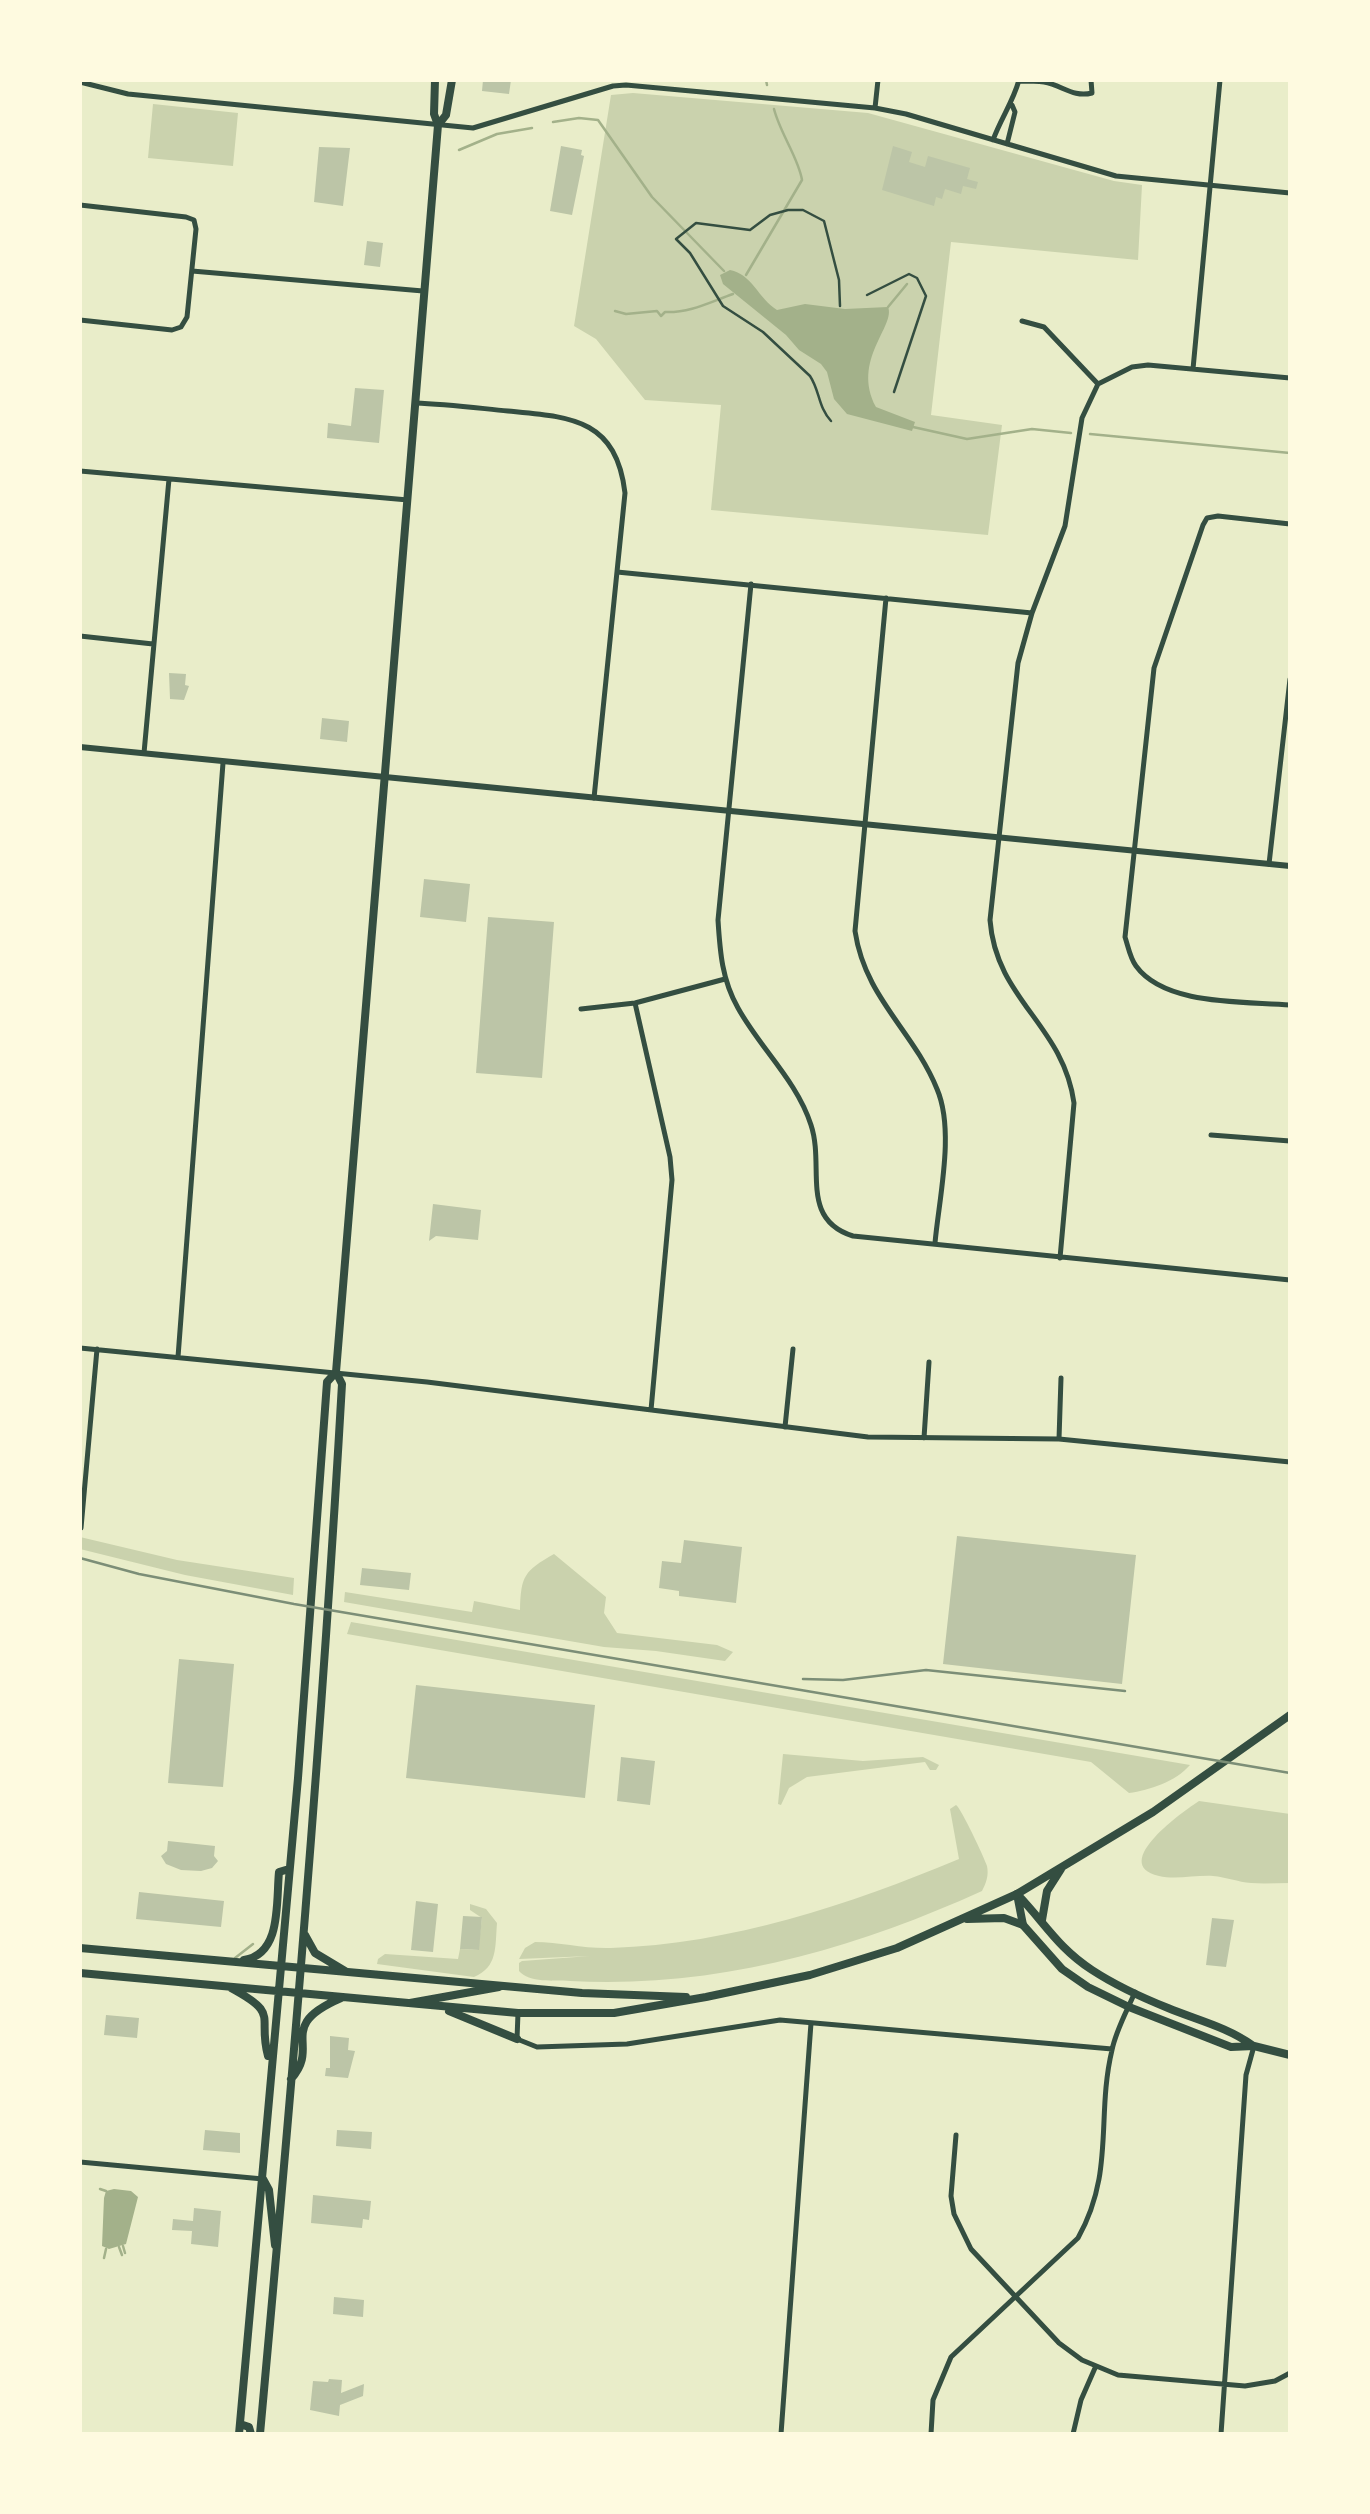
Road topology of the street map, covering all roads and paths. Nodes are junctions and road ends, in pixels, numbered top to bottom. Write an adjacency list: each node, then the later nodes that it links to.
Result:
1 (435, 80): 12 (main road)
2 (452, 80): 12 (main road)
3 (878, 80): 11 (street)
4 (1019, 80): 9 (street); 10 (street)
5 (1055, 80): 9 (street)
6 (1091, 80): 9 (street)
7 (1220, 80): 15 (street)
8 (80, 82): 12 (street)
9 (1047, 82)
10 (1012, 104): 13 (street); 14 (street)
11 (876, 108): 12 (street); 13 (street)
12 (438, 125): 19 (main road)
13 (993, 140): 14 (street)
14 (1007, 144): 15 (street)
15 (1210, 185): 16 (street); 24 (street)
16 (1290, 193)
17 (80, 205): 18 (street)
18 (192, 270): 19 (street); 22 (street)
19 (426, 292): 28 (main road)
20 (868, 295): 27 (path)
21 (840, 306): 29 (path)
22 (80, 320)
23 (1022, 321): 26 (street)
24 (1194, 369): 25 (street); 26 (street)
25 (1290, 378)
26 (1098, 384): 37 (street)
27 (894, 392)
28 (415, 403): 32 (main road); 34 (street)
29 (832, 422)
30 (80, 471): 31 (street)
31 (168, 479): 32 (street); 39 (street)
32 (408, 500): 44 (main road)
33 (1290, 524): 49 (street)
34 (617, 572): 35 (street); 45 (street)
35 (752, 584): 36 (street); 46 (street)
36 (886, 598): 37 (street); 47 (street)
37 (1032, 613): 48 (street)
38 (80, 636): 39 (street)
39 (153, 644): 42 (street)
40 (1290, 678): 50 (street)
41 (80, 746): 42 (street)
42 (144, 753): 43 (street)
43 (223, 762): 44 (street); 64 (street)
44 (382, 778): 45 (street); 66 (main road)
45 (594, 798): 46 (street)
46 (729, 812): 47 (street); 52 (street)
47 (865, 824): 48 (street); 58 (street)
48 (999, 838): 49 (street); 59 (street)
49 (1133, 852): 50 (street); 54 (street)
50 (1269, 864): 51 (street)
51 (1290, 866)
52 (725, 979): 53 (street); 58 (street)
53 (635, 1003): 55 (street); 68 (street)
54 (1290, 1005)
55 (581, 1008)
56 (1211, 1134): 57 (street)
57 (1290, 1141)
58 (935, 1244): 59 (street)
59 (1060, 1258): 60 (street)
60 (1290, 1280)
61 (80, 1348): 63 (street)
62 (793, 1349): 69 (street)
63 (97, 1350): 64 (street); 73 (street)
64 (178, 1357): 66 (street)
65 (928, 1362): 70 (street)
66 (336, 1372): 68 (street); 76 (main road); 81 (main road)
67 (1062, 1378): 71 (street)
68 (651, 1410): 69 (street)
69 (785, 1427): 70 (street)
70 (924, 1438): 71 (street)
71 (1059, 1439): 72 (street)
72 (1290, 1462)
73 (81, 1528)
74 (1290, 1715): 75 (main road)
75 (1064, 1865): 77 (main road); 79 (main road)
76 (289, 1868): 83 (main road); 84 (main road)
77 (1018, 1894): 78 (main road); 79 (main road); 80 (main road)
78 (958, 1920): 80 (main road); 94 (main road)
79 (1042, 1920): 92 (main road)
80 (1023, 1925): 97 (main road)
81 (304, 1928): 85 (main road); 87 (main road)
82 (80, 1948): 83 (main road)
83 (224, 1962): 84 (main road)
84 (280, 1968): 85 (main road); 90 (main road)
85 (300, 1970): 87 (main road); 91 (main road)
86 (80, 1974): 89 (main road)
87 (354, 1975): 88 (main road)
88 (504, 1985): 94 (main road); 95 (main road)
89 (227, 1986): 90 (main road); 104 (main road)
90 (278, 1990): 91 (main road); 104 (main road)
91 (298, 1992): 93 (main road); 105 (main road)
92 (1134, 1992): 97 (street); 101 (main road)
93 (344, 1996): 95 (main road); 105 (main road)
94 (706, 1998): 98 (main road)
95 (406, 2004): 96 (main road)
96 (430, 2006): 98 (main road); 100 (main road)
97 (1129, 2007): 101 (main road); 102 (street)
98 (518, 2013): 100 (street)
99 (811, 2022): 100 (street); 102 (street); 117 (street)
100 (516, 2039)
101 (1254, 2046): 103 (main road); 113 (street)
102 (1112, 2049): 110 (street)
103 (1290, 2056)
104 (271, 2064): 108 (main road)
105 (291, 2079): 109 (main road)
106 (956, 2135): 110 (street)
107 (80, 2162): 108 (street)
108 (263, 2179): 109 (main road); 114 (main road)
109 (277, 2250): 116 (main road)
110 (1016, 2296): 111 (street); 118 (street)
111 (1095, 2368): 113 (street); 119 (street)
112 (1290, 2373): 113 (street)
113 (1223, 2384): 120 (street)
114 (240, 2429): 115 (main road)
115 (250, 2434)
116 (260, 2434)
117 (781, 2434)
118 (931, 2434)
119 (1073, 2434)
120 (1221, 2434)

